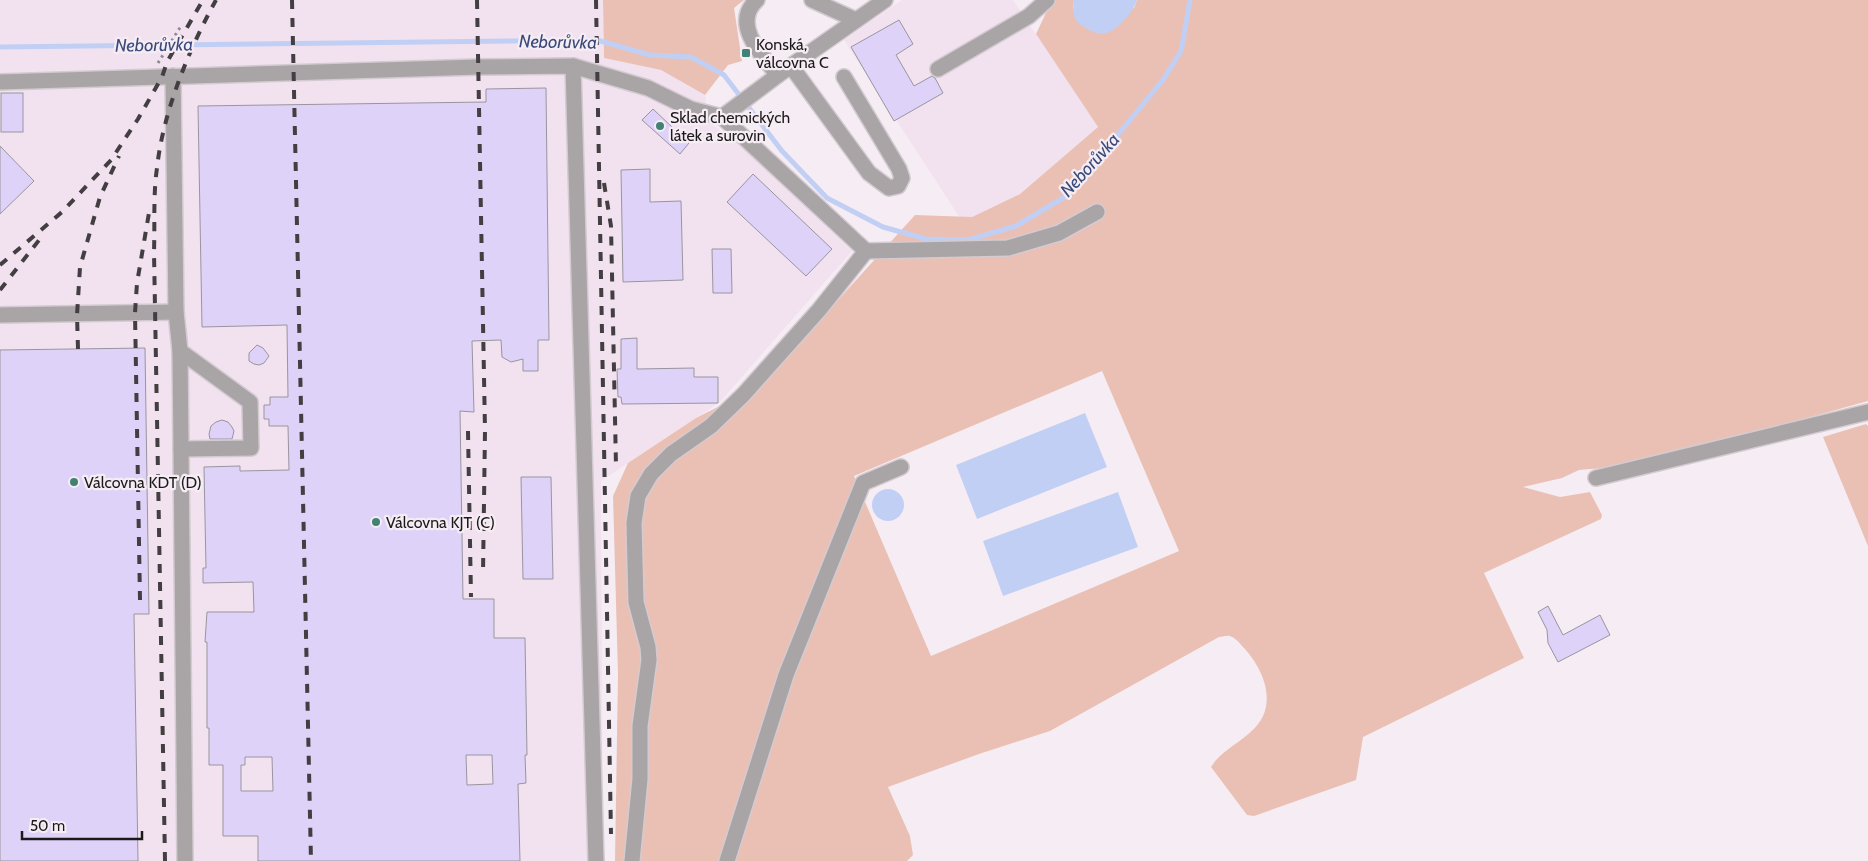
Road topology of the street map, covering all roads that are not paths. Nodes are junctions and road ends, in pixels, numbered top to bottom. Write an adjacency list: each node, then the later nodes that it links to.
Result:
1 (758, 0): 9 (street)
2 (812, 0): 5 (street)
3 (885, 0): 5 (street)
4 (1047, 0): 8 (street)
5 (856, 20): 7 (street)
6 (573, 66): 10 (street); 13 (street); 24 (street)
7 (791, 66): 9 (street); 11 (street)
8 (938, 69)
9 (778, 75): 13 (street)
10 (173, 76): 12 (street); 16 (street)
11 (844, 77)
12 (0, 82)
13 (725, 115): 15 (street)
14 (1098, 212): 15 (street)
15 (866, 251): 25 (street)
16 (176, 312): 17 (street); 18 (street)
17 (0, 315)
18 (180, 351): 20 (street); 20 (street)
19 (1868, 412): 22 (street)
20 (182, 449): 23 (street)
21 (901, 467): 26 (street)
22 (1596, 478)
23 (185, 861)
24 (596, 861)
25 (632, 861)
26 (727, 861)

